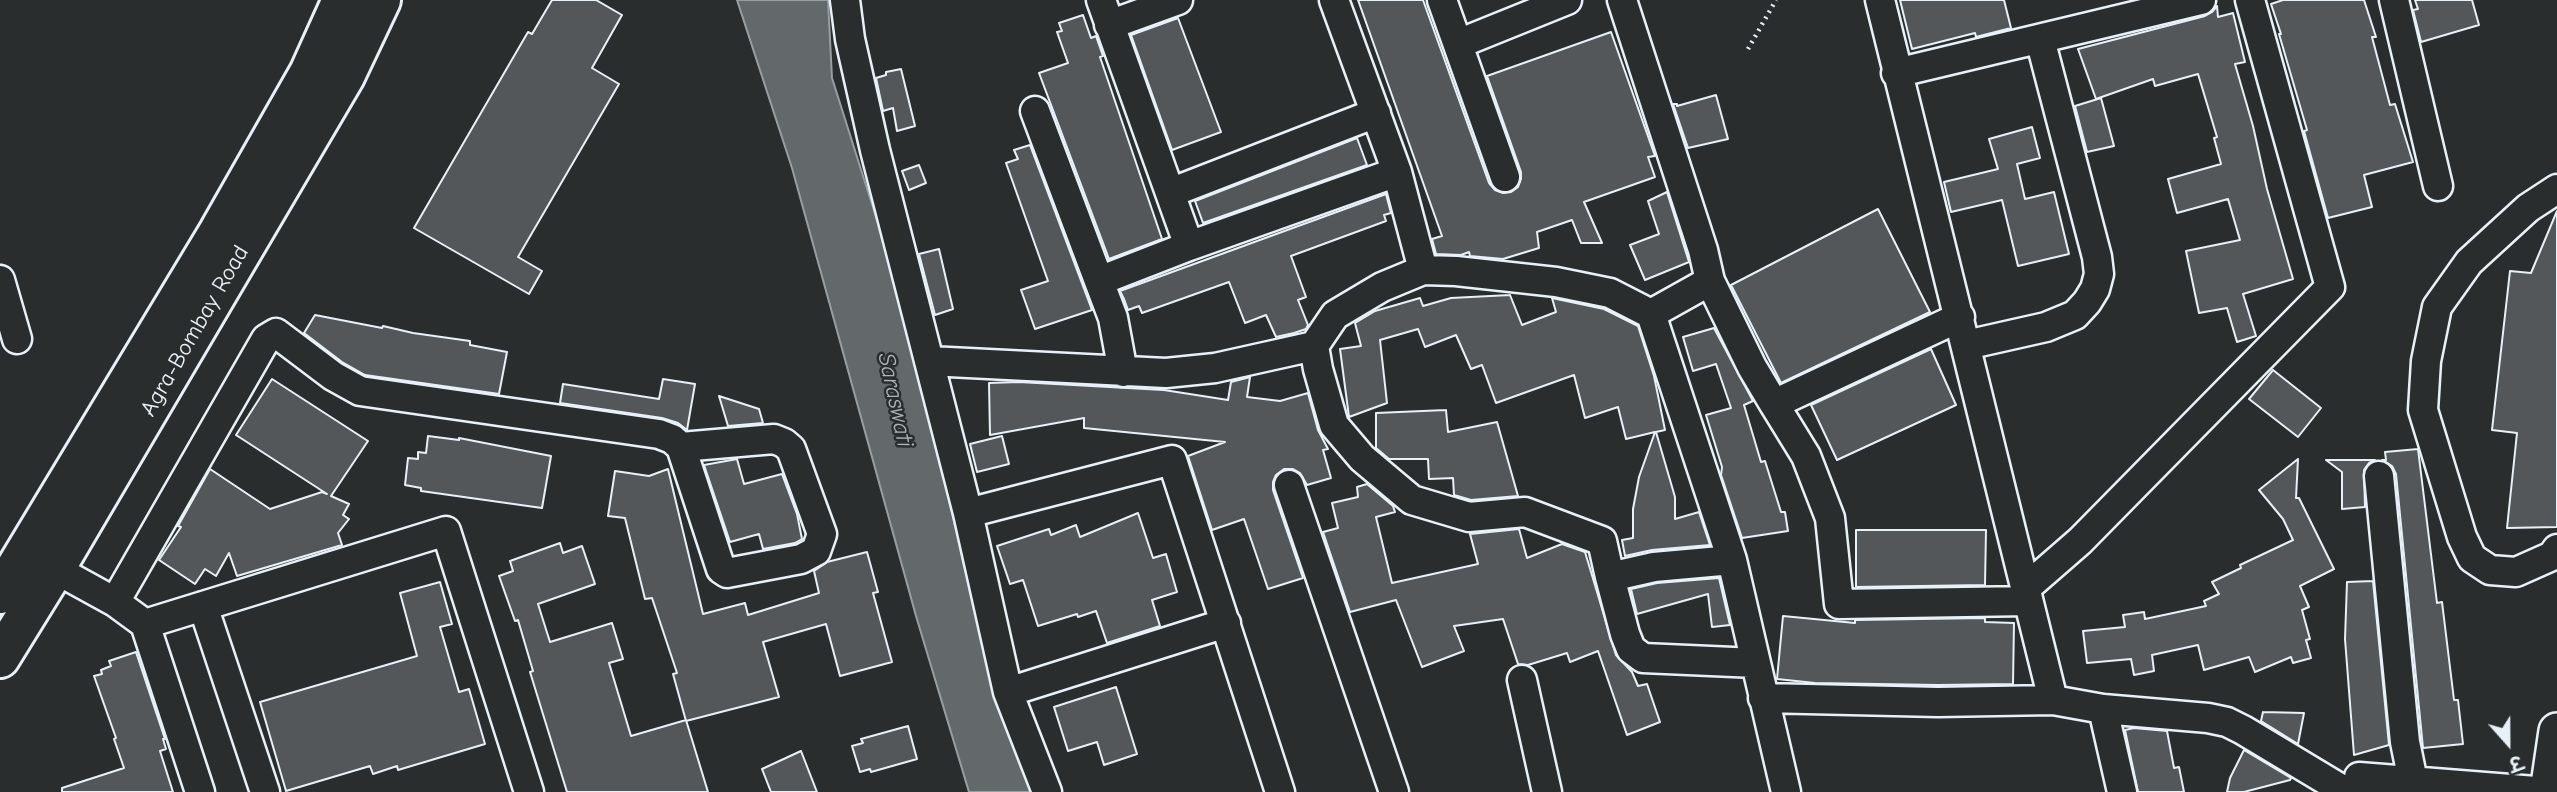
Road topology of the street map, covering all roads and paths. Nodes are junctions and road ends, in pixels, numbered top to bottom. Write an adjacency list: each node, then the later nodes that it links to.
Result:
1 (342, 0): 47 (main road, Agra-Bombay Road)
2 (381, 0): 45 (main road, Agra-Bombay Road)
3 (845, 0): 36 (street)
4 (1178, 0): 14 (street)
5 (1334, 0): 20 (street)
6 (1442, 0): 16 (street)
7 (1567, 0): 16 (street)
8 (1622, 0): 30 (street)
9 (1776, 0): 17 (path)
10 (1880, 0): 18 (street)
11 (2201, 0): 15 (street)
12 (2249, 0): 48 (street)
13 (2394, 0): 23 (street)
14 (1105, 12): 25 (street)
15 (2040, 39): 18 (street); 34 (street)
16 (1458, 44): 22 (street)
17 (1748, 49)
18 (1896, 73): 32 (street)
19 (1035, 111): 29 (street)
20 (1376, 113): 21 (street); 25 (street)
21 (1397, 172): 26 (street); 27 (street)
22 (1506, 177)
23 (2438, 186)
24 (2557, 189): 43 (street)
25 (1170, 193): 26 (street)
26 (1189, 246): 29 (street)
27 (1423, 270): 31 (street); 35 (street)
28 (0, 280): 33 (street)
29 (1099, 281): 37 (street)
30 (1710, 281): 31 (street); 38 (street)
31 (1651, 314): 44 (street)
32 (1960, 317): 34 (street); 38 (street)
33 (17, 339)
34 (1966, 345): 48 (street)
35 (1314, 346): 37 (street); 46 (street)
36 (929, 361): 37 (street); 42 (street)
37 (1123, 372)
38 (1774, 404): 48 (street)
39 (681, 447): 39 (street); 49 (street)
40 (2379, 476): 61 (street)
41 (1289, 485): 68 (street)
42 (968, 513): 51 (street); 56 (street)
43 (2557, 549)
44 (1732, 560): 46 (street); 54 (street)
45 (55, 569): 49 (street); 53 (main road, Agra-Bombay Road)
46 (1610, 577): 54 (street)
47 (0, 594)
48 (2027, 595): 58 (street)
49 (115, 602): 52 (street)
50 (203, 606): 52 (street); 64 (street); 65 (street)
51 (1226, 623): 56 (street); 67 (street)
52 (145, 624): 63 (street)
53 (0, 658)
54 (1756, 663): 57 (street)
55 (1522, 680): 69 (street)
56 (1009, 692): 66 (street)
57 (1763, 698): 58 (street); 70 (street)
58 (2053, 700): 59 (street)
59 (2103, 709): 71 (street); 72 (street)
60 (2557, 731): 62 (street)
61 (2413, 781): 62 (street); 73 (street)
62 (2551, 784)
63 (200, 792)
64 (265, 792)
65 (529, 792)
66 (1047, 792)
67 (1280, 792)
68 (1394, 792)
69 (1547, 792)
70 (1786, 792)
71 (2122, 792)
72 (2346, 792)
73 (2357, 792)

